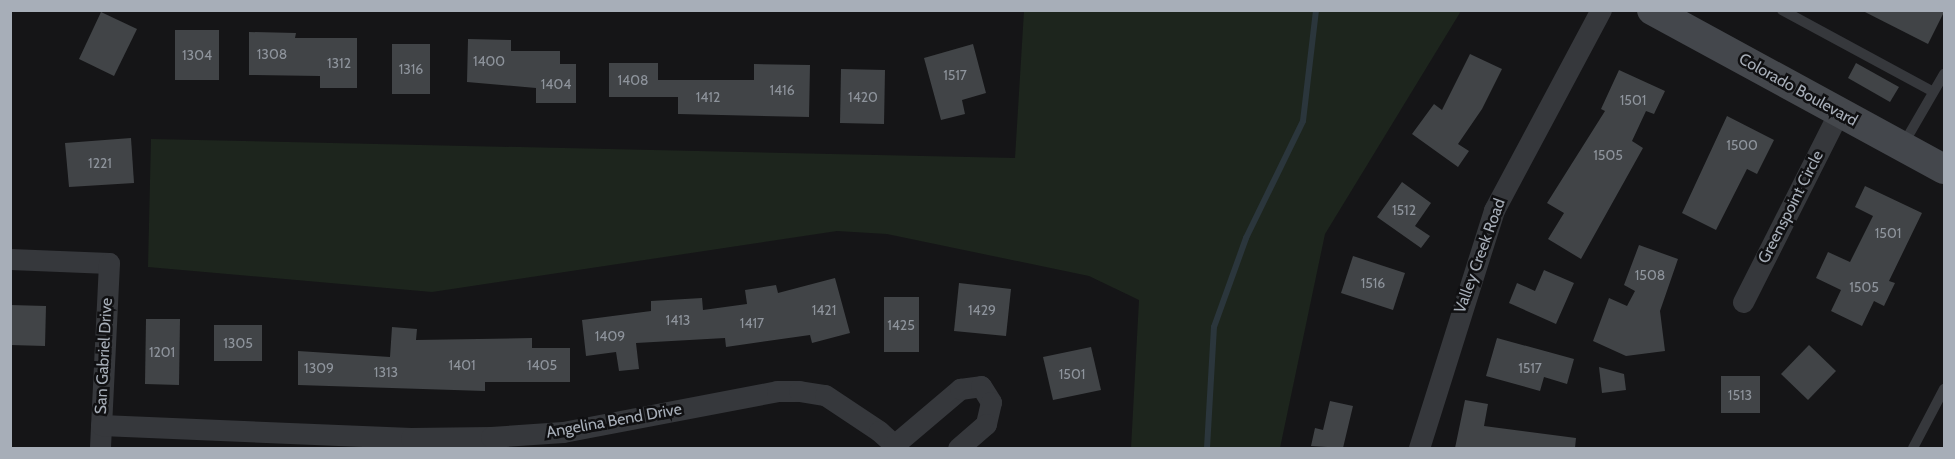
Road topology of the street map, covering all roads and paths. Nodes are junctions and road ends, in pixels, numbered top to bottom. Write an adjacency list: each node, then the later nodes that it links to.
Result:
1 (1601, 10): 17 (street, Valley Creek Road)
2 (1652, 10): 6 (main road, Colorado Boulevard)
3 (1782, 10): 5 (lane)
4 (1944, 74): 5 (lane)
5 (1932, 91): 7 (lane)
6 (1839, 112): 7 (main road, Colorado Boulevard); 10 (street, Greenspoint Circle)
7 (1902, 146): 8 (main road, Colorado Boulevard)
8 (1944, 169)
9 (10, 260): 12 (street, San Gabriel Drive)
10 (1743, 302)
11 (1944, 389): 18 (lane)
12 (101, 425): 13 (street, Angelina Bend Drive); 15 (street, San Gabriel Drive)
13 (411, 443): 14 (street, Angelina Bend Drive)
14 (896, 446): 16 (street, Angelina Bend Drive)
15 (100, 448)
16 (958, 448)
17 (1419, 448)
18 (1913, 448)

